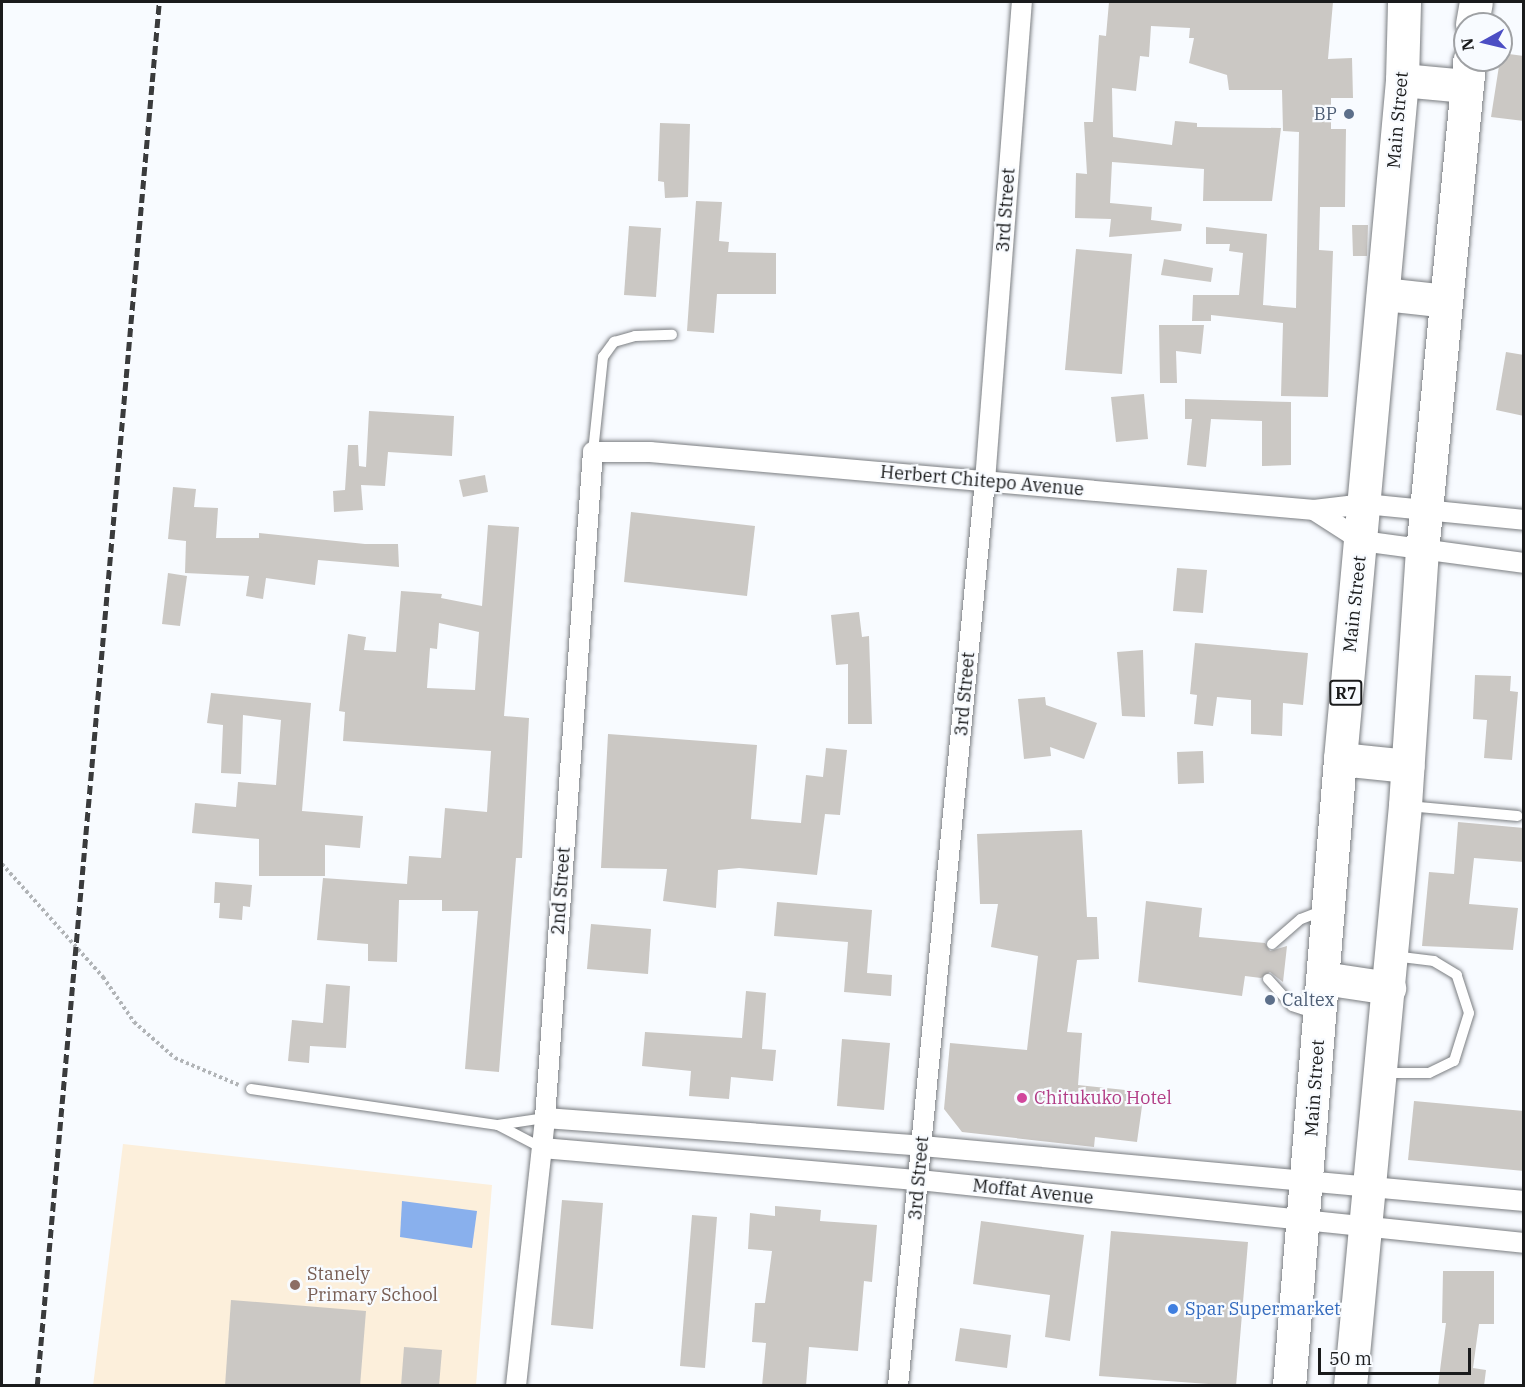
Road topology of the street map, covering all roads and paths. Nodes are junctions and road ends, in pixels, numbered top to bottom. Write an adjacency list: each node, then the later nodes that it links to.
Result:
1 (1022, 2): 9 (street, 3rd Street)
2 (1404, 2): 4 (highway, Main Street / R7)
3 (1467, 73): 4 (highway); 6 (highway)
4 (1402, 80): 5 (highway, Main Street / R7)
5 (1383, 294): 6 (highway); 10 (highway, Main Street / R7)
6 (1446, 301): 12 (highway)
7 (672, 335): 8 (lane)
8 (593, 452): 9 (street, Herbert Chitepo Avenue); 31 (street, 2nd Street)
9 (985, 481): 11 (street, Herbert Chitepo Avenue); 33 (street, 3rd Street)
10 (1365, 504): 11 (street, Herbert Chitepo Avenue); 12 (street, Herbert Chitepo Avenue); 14 (highway, Main Street / R7)
11 (1314, 510): 14 (street, Herbert Chitepo Avenue)
12 (1427, 512): 13 (street, Herbert Chitepo Avenue); 15 (highway)
13 (1524, 520)
14 (1362, 541): 15 (street, Herbert Chitepo Avenue); 17 (highway, Main Street / R7)
15 (1422, 552): 16 (street, Herbert Chitepo Avenue); 18 (highway)
16 (1524, 563)
17 (1340, 759): 18 (highway); 22 (highway, Main Street / R7)
18 (1408, 766): 19 (highway)
19 (1405, 805): 20 (lane); 24 (highway)
20 (1518, 816)
21 (2, 864): 30 (path)
22 (1329, 909): 23 (lane); 25 (highway, Main Street / R7)
23 (1272, 944)
24 (1391, 956): 27 (highway); 29 (lane)
25 (1323, 978): 27 (highway); 28 (highway, Main Street / R7)
26 (1268, 980): 28 (lane)
27 (1389, 988): 29 (highway)
28 (1320, 1015): 36 (highway, Main Street / R7)
29 (1380, 1073): 37 (highway)
30 (251, 1089): 32 (lane)
31 (545, 1118): 32 (lane); 33 (street, Moffat Avenue); 34 (street, 2nd Street)
32 (498, 1125): 34 (lane)
33 (922, 1146): 35 (street, 3rd Street); 36 (street, Moffat Avenue)
34 (542, 1148): 35 (street, Moffat Avenue); 42 (street, 2nd Street)
35 (919, 1180): 39 (street, Moffat Avenue); 43 (street, 3rd Street)
36 (1308, 1182): 37 (street, Moffat Avenue); 39 (highway, Main Street / R7)
37 (1370, 1188): 38 (street, Moffat Avenue); 40 (highway)
38 (1524, 1201)
39 (1303, 1221): 40 (street, Moffat Avenue); 44 (highway, Main Street / R7)
40 (1366, 1229): 41 (street, Moffat Avenue); 45 (highway)
41 (1524, 1243)
42 (516, 1386)
43 (898, 1386)
44 (1289, 1386)
45 (1350, 1386)

